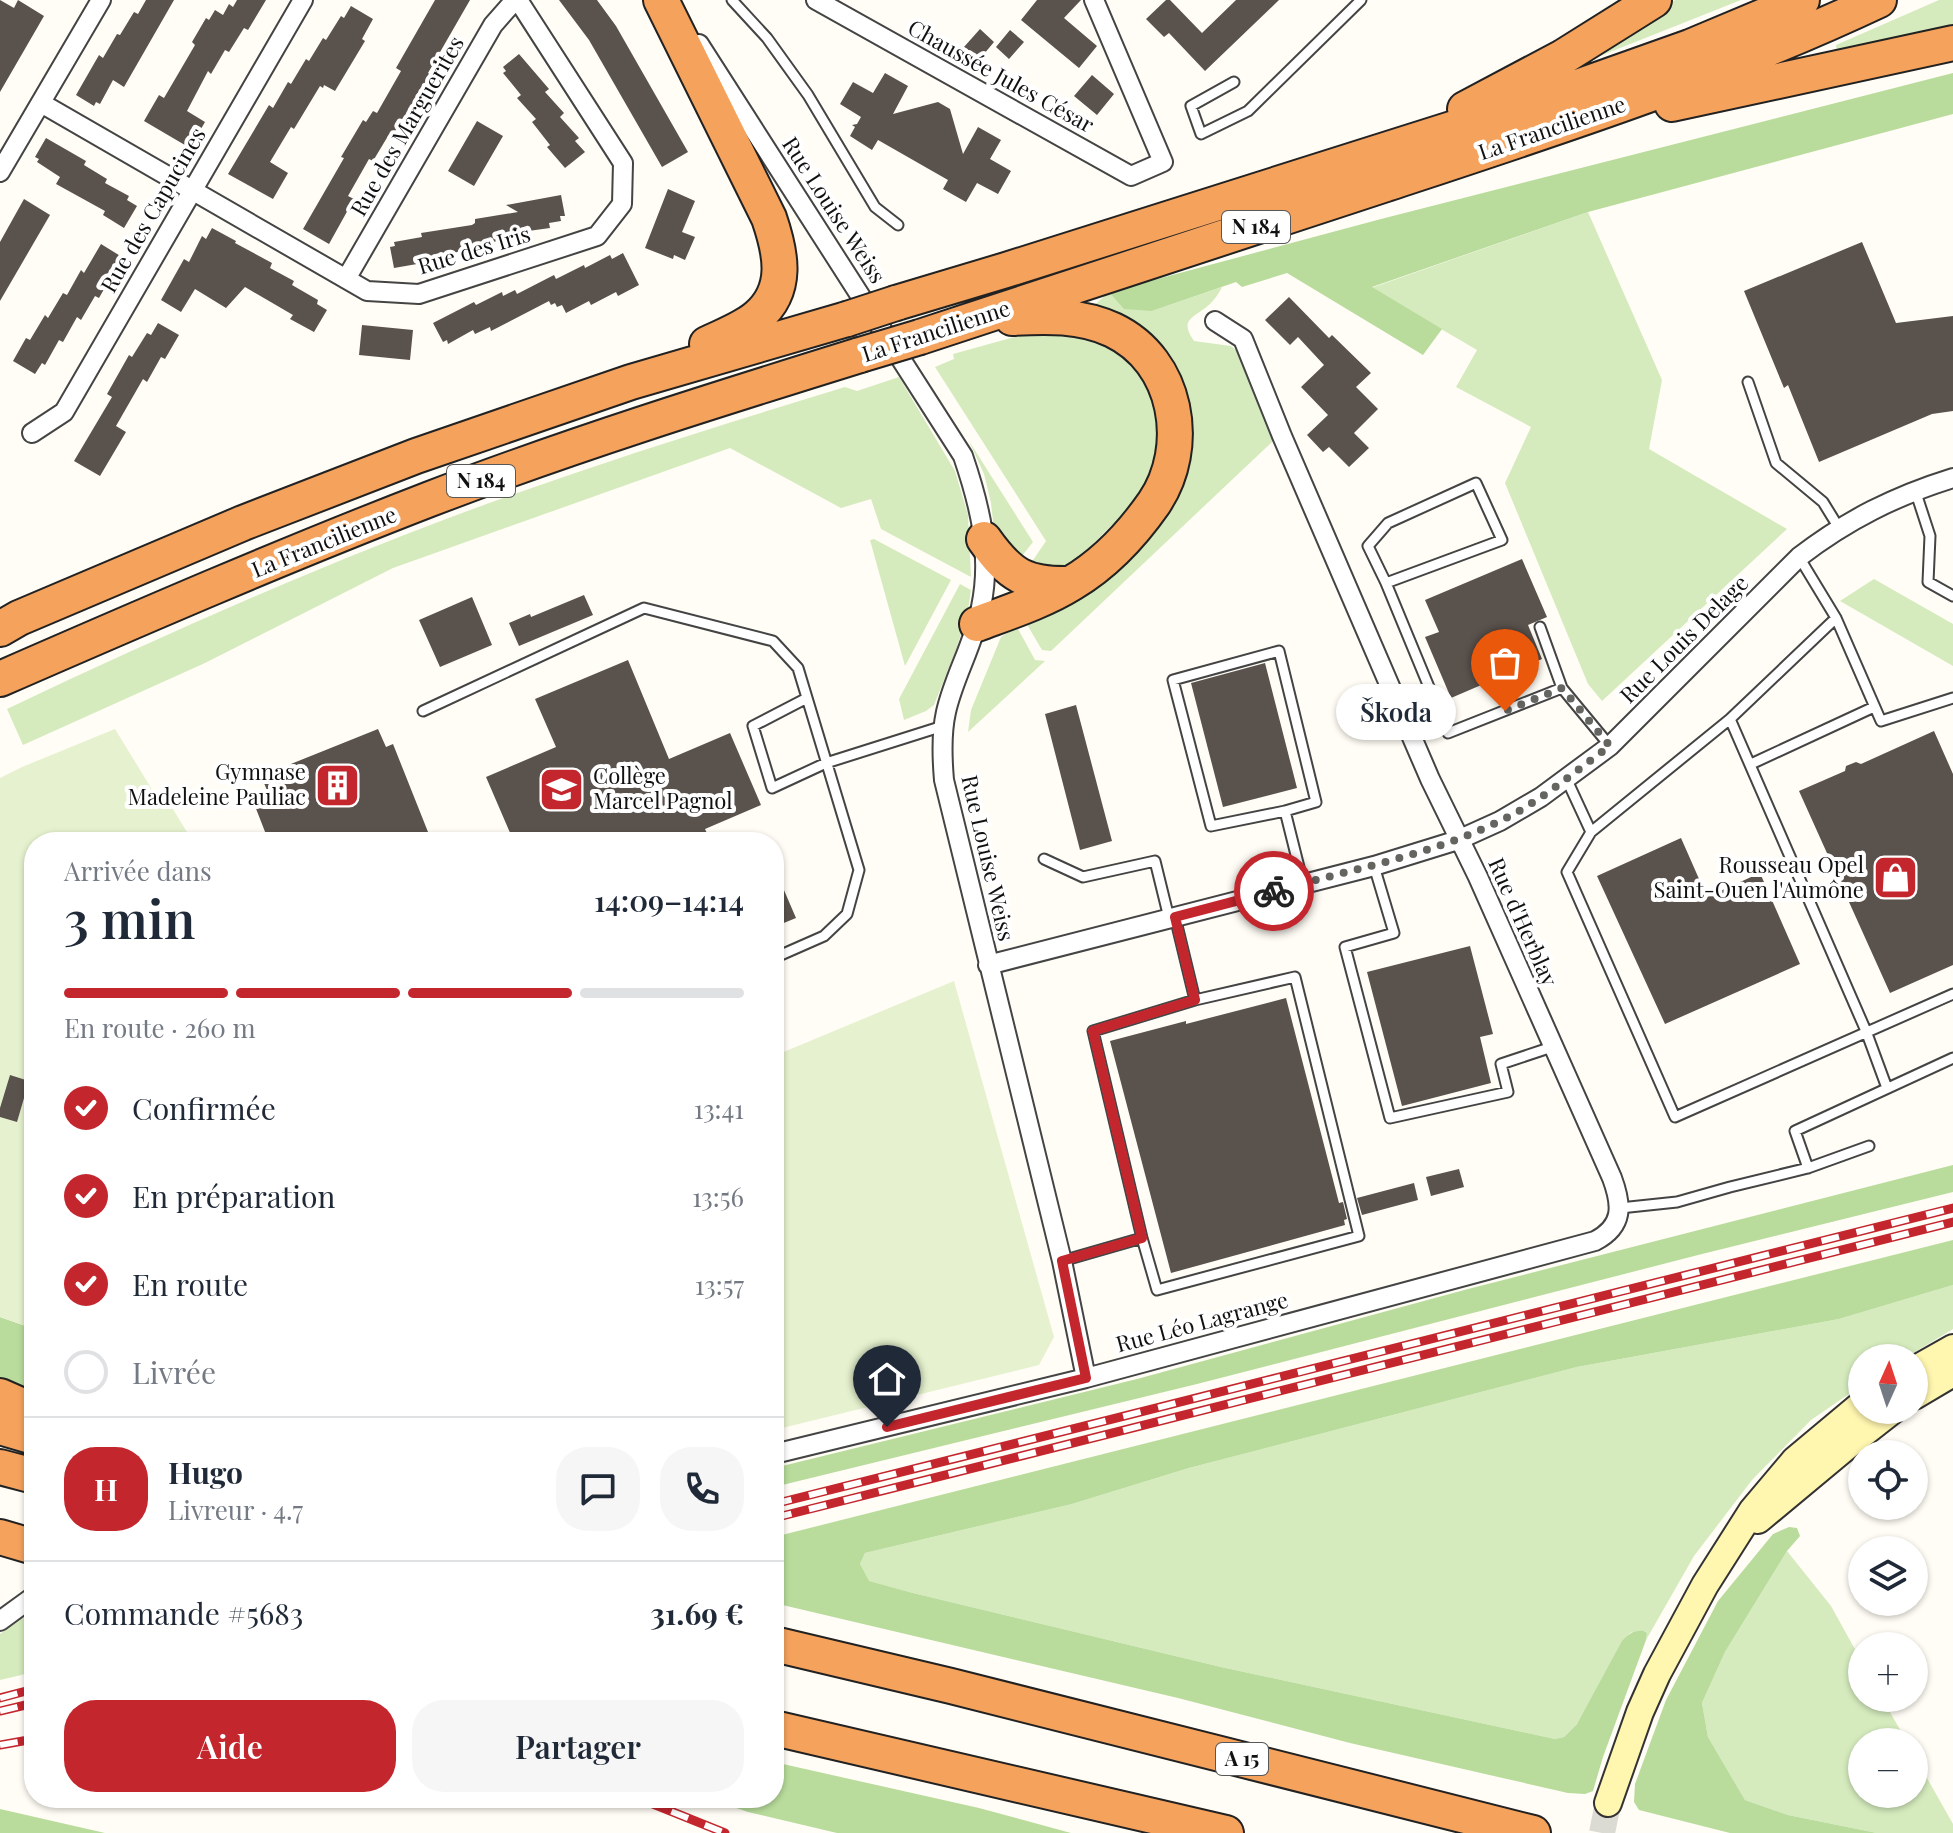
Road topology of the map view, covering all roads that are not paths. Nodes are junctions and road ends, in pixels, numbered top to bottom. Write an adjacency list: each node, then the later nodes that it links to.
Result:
1 (101, 0): 15 (street)
2 (303, 0): 19 (street, Rue des Capucines)
3 (516, 0): 21 (street, Rue des Marguerites); 21 (street, Rue des Iris)
4 (673, 0): 12 (street, Rue Louise Weiss)
5 (732, 0): 20 (lane)
6 (816, 0): 7 (street, Chaussée Jules César)
7 (1094, 0)
8 (1361, 0): 14 (lane)
9 (1654, 0): 17 (highway)
10 (1802, 0): 17 (highway, La Francilienne / N 184)
11 (1879, 0): 16 (highway, La Francilienne / N 184)
12 (670, 6): 24 (highway); 30 (street, Rue Louise Weiss)
13 (1953, 43): 16 (highway)
14 (1234, 82)
15 (41, 103): 18 (street); 19 (street, Rue des Iris)
16 (1545, 132): 22 (highway, La Francilienne / N 184)
17 (1394, 147): 24 (highway, La Francilienne / N 184, bridge)
18 (0, 172)
19 (192, 190): 21 (street, Rue des Iris); 26 (street, Rue des Capucines)
20 (898, 225)
21 (346, 279)
22 (968, 321): 33 (highway); 39 (highway, La Francilienne / N 184, bridge)
23 (1215, 321): 55 (street, Rue d'Herblay)
24 (631, 382): 37 (highway, La Francilienne / N 184)
25 (1748, 382): 29 (lane)
26 (32, 433)
27 (1953, 478): 28 (street, Rue Louis Delage)
28 (1915, 490): 29 (street, Rue Louis Delage); 34 (lane)
29 (1839, 528): 31 (street, Rue Louis Delage)
30 (984, 539): 33 (highway); 36 (street, Rue Louise Weiss)
31 (1799, 557): 35 (lane); 49 (street, Rue Louis Delage)
32 (1386, 583): 32 (lane); 41 (lane)
33 (1070, 584): 36 (highway)
34 (1953, 596)
35 (1836, 618): 45 (lane); 47 (lane)
36 (977, 624): 48 (street, Rue Louise Weiss)
37 (6, 625)
38 (1540, 627): 41 (lane)
39 (110, 631): 40 (highway, La Francilienne / N 184); 44 (highway)
40 (0, 679)
41 (1562, 688): 49 (lane)
42 (807, 698): 46 (lane); 50 (lane); 50 (lane)
43 (1953, 698): 45 (lane)
44 (0, 702)
45 (1874, 707): 51 (lane)
46 (423, 711)
47 (1730, 719): 51 (lane); 54 (lane)
48 (943, 726): 50 (lane); 61 (street, Rue Louise Weiss)
49 (1610, 746): 52 (street, Rue Louis Delage)
50 (826, 763): 60 (lane)
51 (1751, 764): 64 (lane)
52 (1566, 778): 54 (lane); 55 (street, Rue Louis Delage)
53 (1285, 811): 53 (lane); 58 (lane)
54 (1591, 832): 64 (lane)
55 (1458, 840): 57 (street, Rue Louis Delage); 65 (street, Rue d'Herblay)
56 (1044, 859): 59 (lane)
57 (1374, 866): 58 (street, Rue Louis Delage); 65 (lane)
58 (1303, 883): 59 (street, Rue Louis Delage)
59 (1172, 918): 61 (street, Rue Louis Delage); 63 (lane)
60 (784, 954)
61 (988, 965): 72 (street, Rue Louise Weiss)
62 (1953, 994): 64 (lane)
63 (1195, 1000): 71 (lane); 71 (lane)
64 (1866, 1031): 67 (lane)
65 (1552, 1047): 70 (street, Rue d'Herblay)
66 (1953, 1058): 67 (lane)
67 (1887, 1088): 69 (lane)
68 (1869, 1146): 69 (lane)
69 (1808, 1168): 70 (lane)
70 (1620, 1208): 76 (street, Rue Léo Lagrange)
71 (1142, 1238): 72 (lane)
72 (1062, 1261): 76 (street, Rue Louise Weiss)
73 (1953, 1348): 74 (street)
74 (1928, 1362)
75 (1953, 1373): 77 (street)
76 (1086, 1378): 84 (street, Rue Léo Lagrange)
77 (1928, 1388)
78 (0, 1396): 79 (highway)
79 (24, 1407)
80 (1848, 1416): 89 (street)
81 (1876, 1424): 89 (street)
82 (0, 1427): 83 (highway)
83 (24, 1434)
84 (784, 1452)
85 (0, 1467): 86 (highway)
86 (24, 1473)
87 (0, 1537): 88 (highway)
88 (24, 1544)
89 (1728, 1551): 94 (street)
90 (24, 1603): 91 (street)
91 (0, 1621)
92 (784, 1646): 96 (highway, A 15)
93 (784, 1730): 95 (highway)
94 (1608, 1803)
95 (1226, 1833)
96 (1533, 1833)

